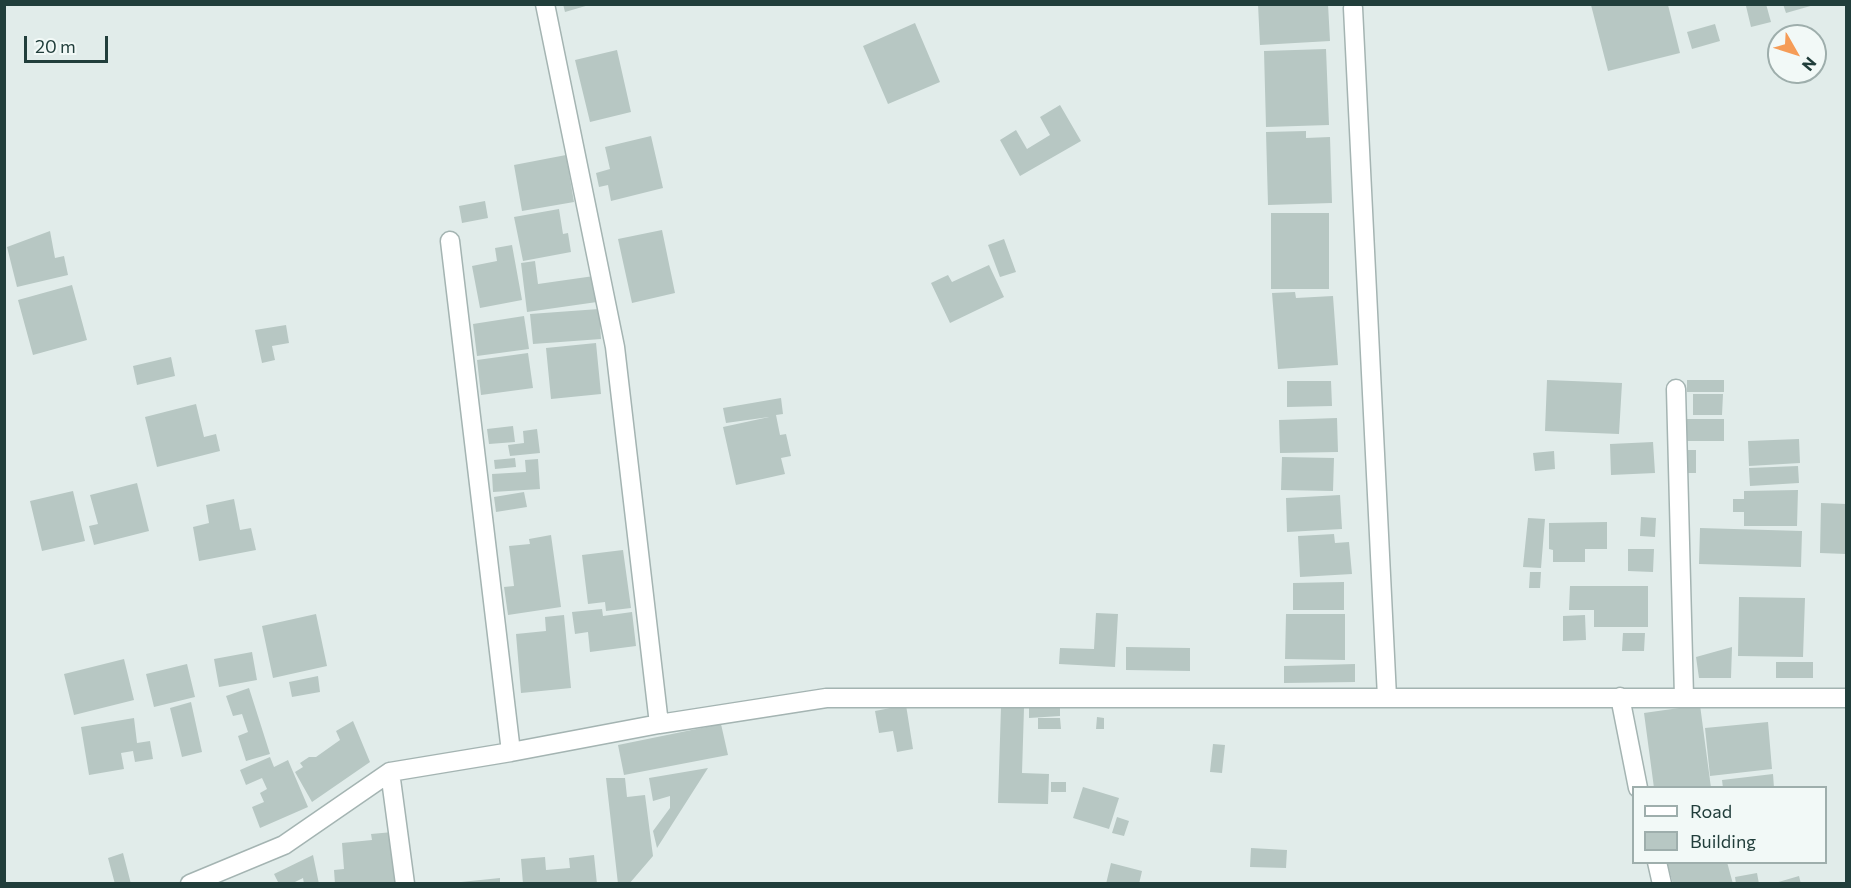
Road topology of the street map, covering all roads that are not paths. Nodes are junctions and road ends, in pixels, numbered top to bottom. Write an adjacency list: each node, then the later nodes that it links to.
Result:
1 (545, 4): 9 (street)
2 (1353, 8): 5 (street)
3 (450, 241): 10 (street)
4 (1676, 389): 7 (street)
5 (1387, 697): 6 (street); 9 (street)
6 (1620, 697): 7 (street); 12 (street)
7 (1684, 697): 8 (street)
8 (1846, 698)
9 (659, 724): 10 (street)
10 (511, 752): 11 (street)
11 (390, 772): 14 (street); 15 (street)
12 (1638, 786)
13 (1657, 864): 16 (street)
14 (190, 884)
15 (405, 884)
16 (1662, 884)

